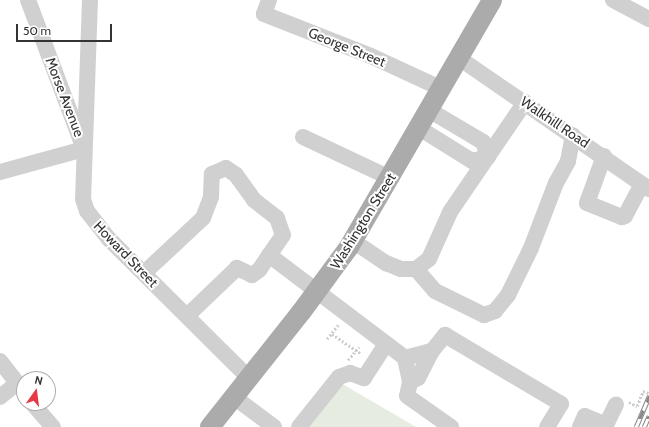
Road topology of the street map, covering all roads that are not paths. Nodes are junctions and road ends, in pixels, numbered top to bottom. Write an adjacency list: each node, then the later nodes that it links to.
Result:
1 (28, 0): 14 (street, Morse Avenue)
2 (90, 0): 14 (street, Howard Street)
3 (269, 0): 8 (street, George Street)
4 (492, 0): 7 (main road, Washington Street)
5 (613, 0): 6 (street)
6 (649, 19)
7 (459, 58): 8 (main road, Washington Street); 9 (street, Walkhill Road)
8 (442, 89): 10 (main road, Washington Street)
9 (525, 102): 12 (street, Walkhill Road); 16 (street)
10 (429, 110): 11 (main road, Washington Street); 16 (street)
11 (419, 128): 16 (street); 18 (main road, Washington Street)
12 (573, 135): 15 (street, Walkhill Road); 22 (street)
13 (303, 137): 18 (street)
14 (84, 149): 17 (street); 23 (street, Howard Street)
15 (604, 156): 19 (street, Walkhill Road); 19 (street)
16 (488, 157): 22 (street)
17 (0, 172)
18 (390, 178): 20 (main road, Washington Street)
19 (646, 186)
20 (353, 241): 22 (street); 24 (main road, Washington Street)
21 (269, 255): 23 (street); 24 (street); 25 (street)
22 (416, 268)
23 (144, 273): 25 (street, Howard Street)
24 (318, 291): 26 (street); 30 (main road, Washington Street)
25 (187, 316): 30 (street, Howard Street)
26 (386, 344): 28 (street); 40 (street)
27 (432, 351): 28 (street); 31 (street); 42 (street)
28 (405, 358): 31 (street)
29 (10, 377): 32 (street)
30 (249, 378): 33 (main road, Washington Street)
31 (410, 382): 41 (street)
32 (0, 397)
33 (234, 397): 38 (main road, Washington Street); 39 (street)
34 (616, 404): 36 (street)
35 (39, 411): 37 (street)
36 (606, 426): 43 (street)
37 (53, 427)
38 (210, 427)
39 (274, 427)
40 (298, 427)
41 (451, 427)
42 (547, 427)
43 (580, 427)

